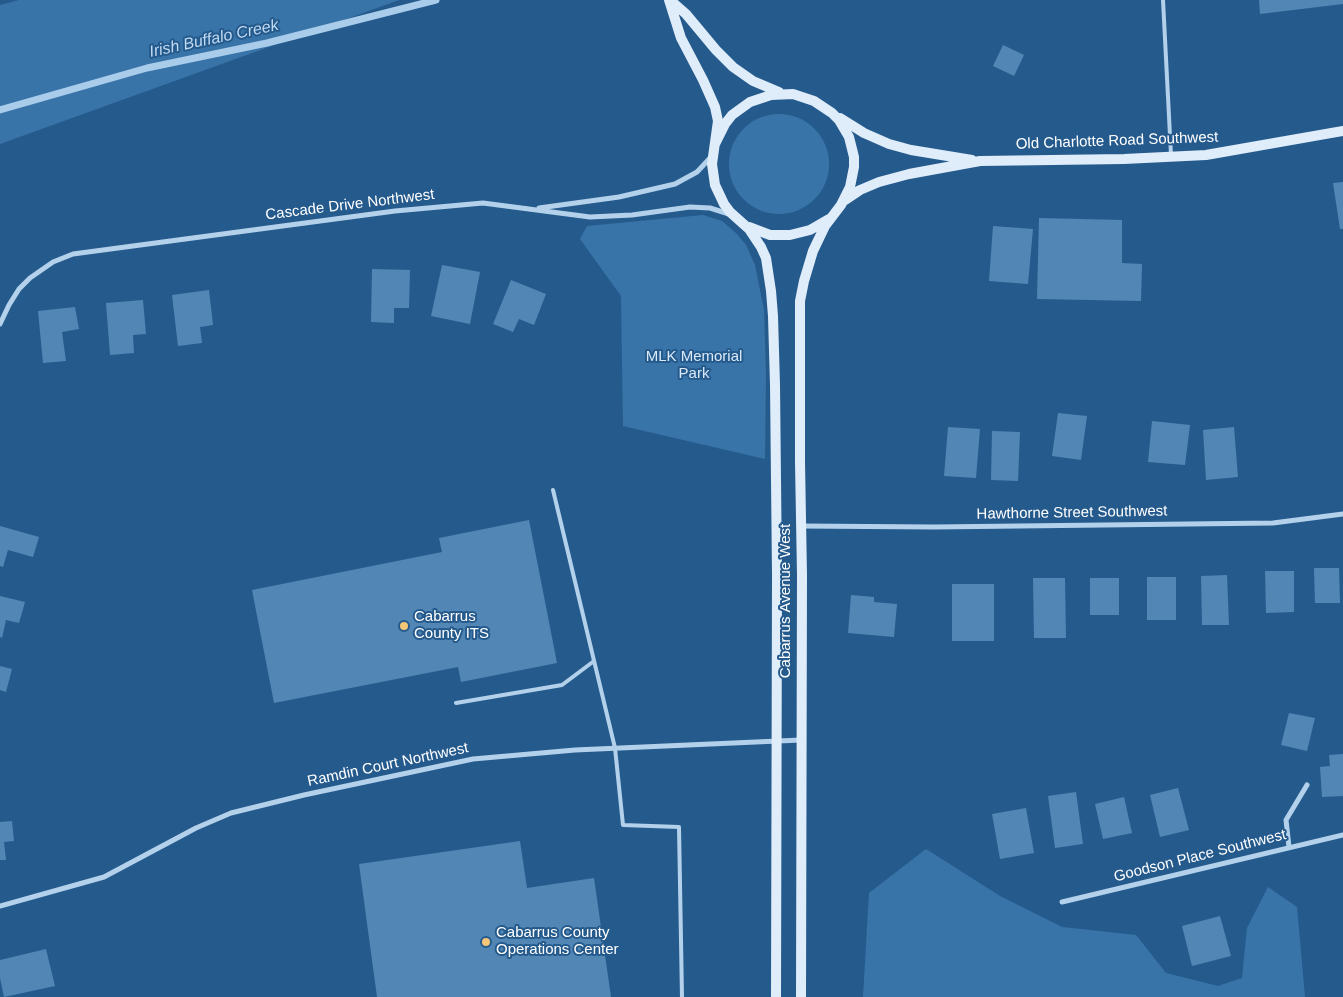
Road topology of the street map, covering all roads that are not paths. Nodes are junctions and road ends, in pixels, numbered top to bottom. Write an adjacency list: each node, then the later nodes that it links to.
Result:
1 (670, 0): 3 (main road, Cabarrus Avenue West); 6 (main road, Cabarrus Avenue West)
2 (1163, 0): 7 (lane)
3 (782, 93): 4 (main road, Cabarrus Avenue West); 6 (main road, Cabarrus Avenue West)
4 (824, 106): 8 (main road, Old Charlotte Road Southwest); 10 (main road, Cabarrus Avenue West)
5 (1343, 132): 7 (main road, Old Charlotte Road Southwest)
6 (714, 149): 9 (street); 11 (main road, Cabarrus Avenue West)
7 (1171, 157): 8 (main road, Old Charlotte Road Southwest)
8 (980, 161): 10 (main road, Old Charlotte Road Southwest)
9 (536, 209): 11 (street, Cascade Drive Northwest); 13 (street, Cascade Drive Northwest)
10 (838, 209): 12 (main road, Cabarrus Avenue West); 16 (main road, Cabarrus Avenue West)
11 (734, 216): 12 (main road, Cabarrus Avenue West)
12 (742, 223): 20 (main road, Cabarrus Avenue West)
13 (0, 324)
14 (553, 490): 17 (lane)
15 (1343, 514): 16 (street, Hawthorne Street Southwest)
16 (801, 526): 19 (main road, Cabarrus Avenue West)
17 (594, 661): 18 (lane); 21 (lane)
18 (456, 703)
19 (802, 740): 20 (street, Ramdin Court Northwest); 29 (main road, Cabarrus Avenue West)
20 (776, 741): 21 (street, Ramdin Court Northwest); 28 (main road, Cabarrus Avenue West)
21 (615, 748): 26 (street, Ramdin Court Northwest); 27 (lane)
22 (1307, 785): 24 (street)
23 (1343, 835): 24 (street, Goodson Place Southwest)
24 (1289, 847): 25 (street, Goodson Place Southwest)
25 (1062, 902)
26 (0, 906)
27 (682, 997)
28 (776, 997)
29 (801, 997)

